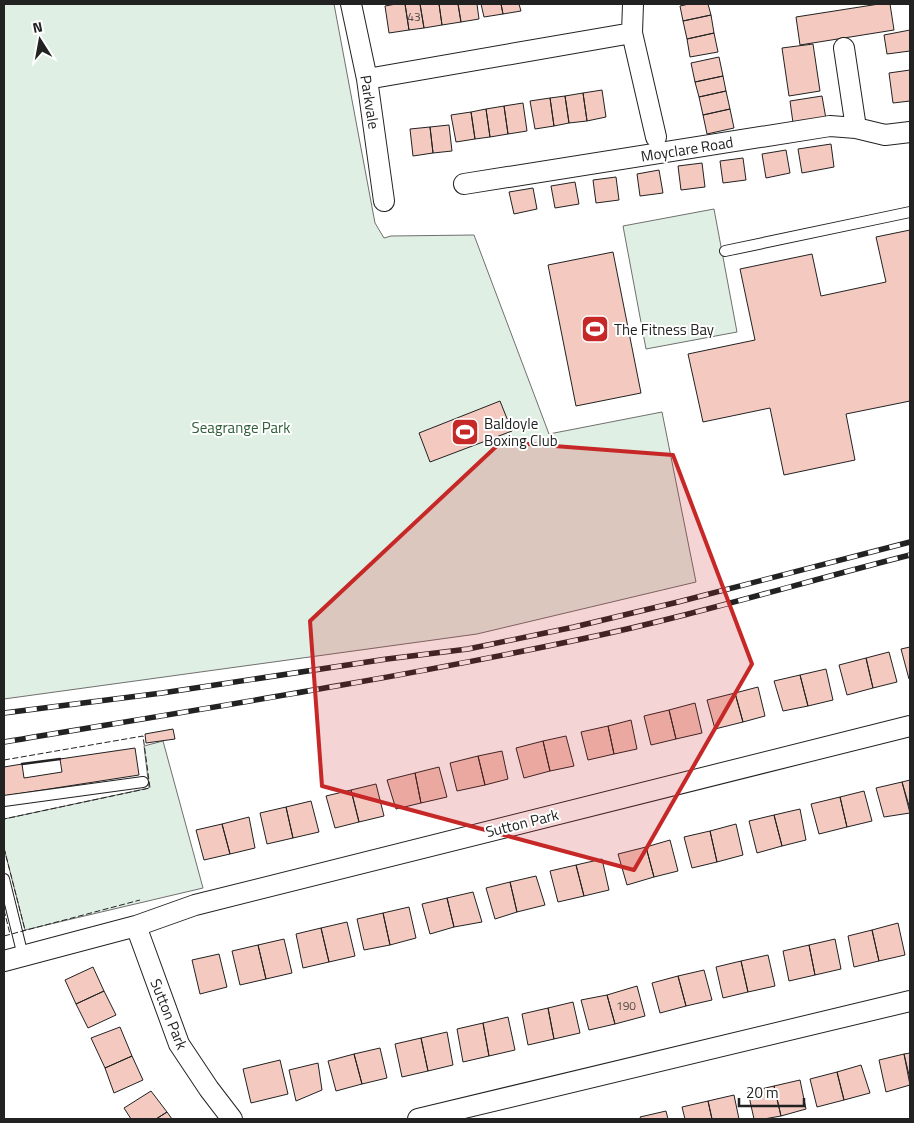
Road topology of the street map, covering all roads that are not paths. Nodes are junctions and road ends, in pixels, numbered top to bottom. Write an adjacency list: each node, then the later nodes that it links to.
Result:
1 (351, 4): 5 (street, Parkvale)
2 (633, 4): 3 (street)
3 (632, 33): 5 (street); 8 (street)
4 (844, 48): 6 (street)
5 (367, 79): 10 (street, Parkvale)
6 (856, 128): 7 (street, Moyclare Road); 9 (street, Moyclare Road)
7 (910, 132)
8 (656, 137)
9 (464, 184)
10 (384, 201)
11 (910, 212): 12 (lane)
12 (725, 251)
13 (910, 726): 17 (street, Sutton Park)
14 (143, 782): 15 (lane)
15 (4, 801)
16 (4, 879): 18 (lane)
17 (136, 926): 18 (street, Sutton Park); 20 (street, Sutton Park)
18 (13, 958)
19 (910, 1001): 21 (street)
20 (232, 1119)
21 (418, 1119)

